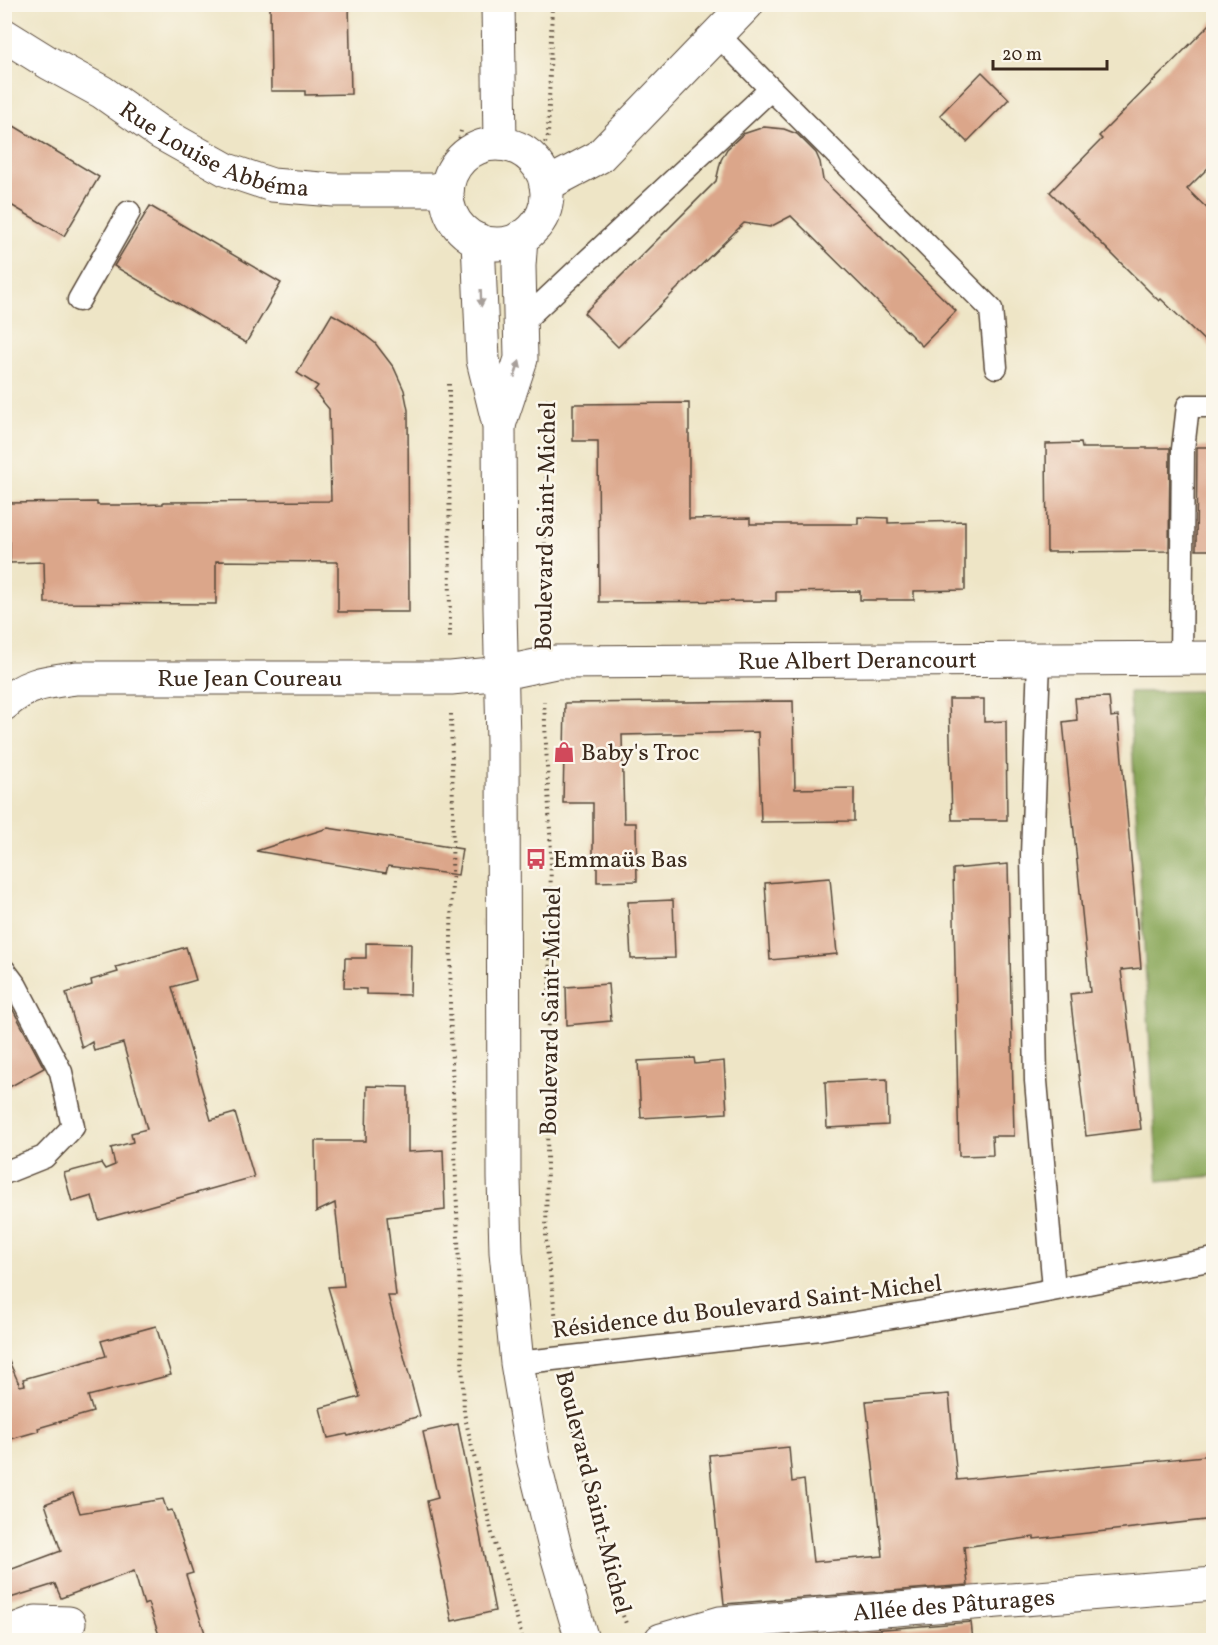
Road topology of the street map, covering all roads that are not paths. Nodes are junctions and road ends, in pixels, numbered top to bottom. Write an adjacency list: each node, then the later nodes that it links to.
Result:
1 (498, 4): 6 (street)
2 (747, 4): 3 (street)
3 (717, 34): 5 (lane); 7 (street)
4 (4, 35): 8 (street, Rue Louise Abbéma)
5 (771, 89): 13 (lane); 14 (lane)
6 (500, 144): 7 (street); 8 (street)
7 (541, 174): 10 (street)
8 (447, 190): 11 (street)
9 (129, 212): 12 (lane)
10 (521, 237): 11 (street); 13 (street, Boulevard Saint-Michel)
11 (478, 240): 16 (street, Boulevard Saint-Michel, one-way to 16)
12 (80, 300)
13 (520, 324): 16 (street, Boulevard Saint-Michel, one-way to 13)
14 (996, 367)
15 (1214, 406): 18 (lane)
16 (499, 425): 20 (street, Boulevard Saint-Michel)
17 (1214, 658): 18 (street, Rue Albert Derancourt)
18 (1181, 659): 19 (street, Rue Albert Derancourt)
19 (1039, 660): 20 (street, Rue Albert Derancourt); 25 (lane)
20 (502, 673): 21 (street, Rue Jean Coureau); 26 (street, Boulevard Saint-Michel)
21 (4, 704)
22 (4, 970): 23 (lane)
23 (4, 1173)
24 (1214, 1259): 25 (lane, Résidence du Boulevard Saint-Michel)
25 (1054, 1289): 26 (lane, Résidence du Boulevard Saint-Michel)
26 (517, 1363): 30 (street, Boulevard Saint-Michel)
27 (1214, 1584): 31 (street, Allée des Pâturages)
28 (69, 1623): 29 (street)
29 (4, 1634)
30 (582, 1641)
31 (661, 1641)

